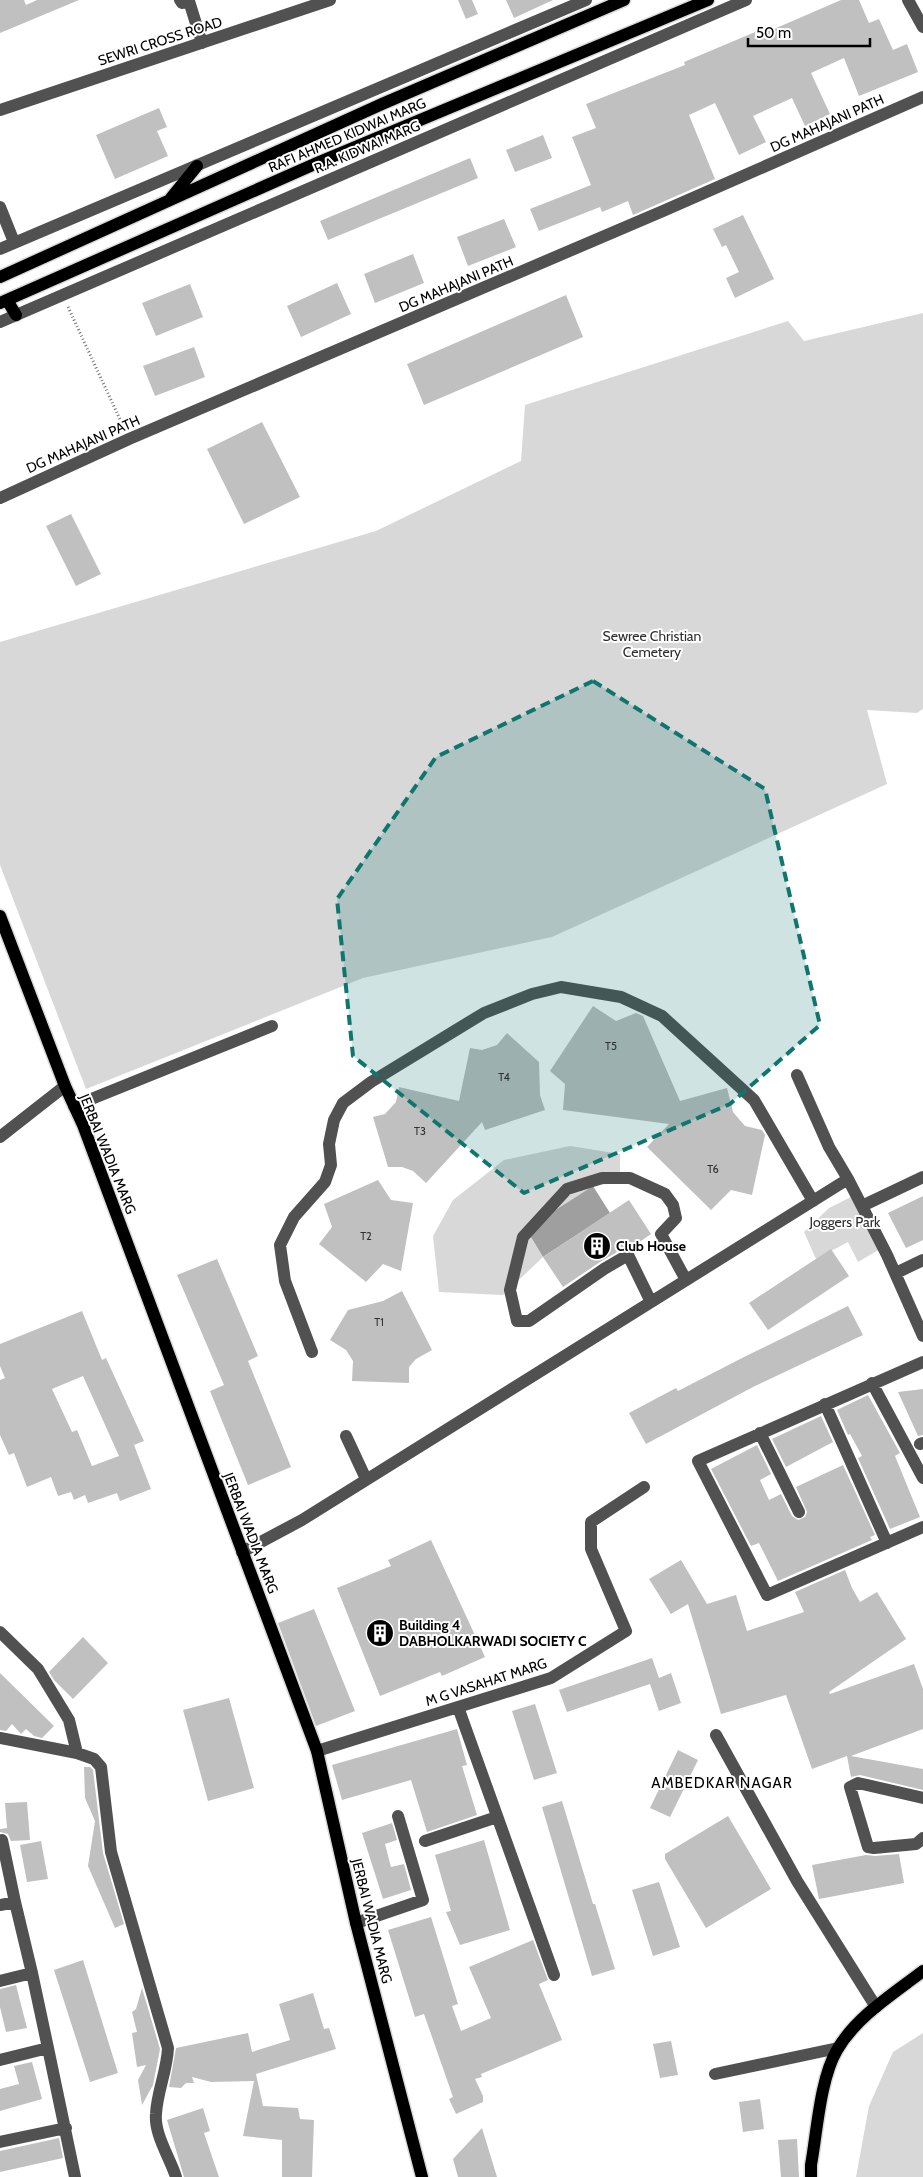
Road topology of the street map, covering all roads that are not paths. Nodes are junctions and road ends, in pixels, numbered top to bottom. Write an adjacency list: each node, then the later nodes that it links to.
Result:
1 (180, 0): 9 (street)
2 (330, 0): 9 (street, SEWRI CROSS ROAD)
3 (586, 0): 12 (street)
4 (624, 0): 13 (main road)
5 (708, 0): 18 (main road, RAFI AHMED KIDWAI MARG)
6 (746, 0): 19 (street, R.A. KIDWAI MARG)
7 (908, 0): 8 (street)
8 (923, 27)
9 (202, 43): 11 (street, SEWRI CROSS ROAD)
10 (923, 97): 21 (street, DG MAHAJANI PATH)
11 (0, 110)
12 (197, 166): 13 (main road); 15 (street)
13 (170, 200): 17 (main road)
14 (0, 207): 15 (street)
15 (14, 242): 16 (street)
16 (0, 249)
17 (0, 276)
18 (4, 302): 19 (main road)
19 (16, 315): 20 (street, R.A. KIDWAI MARG)
20 (0, 322)
21 (0, 498)
22 (0, 916): 25 (main road, JERBAI WADIA MARG)
23 (272, 1026): 26 (street)
24 (797, 1075): 29 (street)
25 (65, 1086): 26 (main road, JERBAI WADIA MARG); 27 (street)
26 (74, 1106): 51 (main road, JERBAI WADIA MARG)
27 (0, 1137)
28 (923, 1177): 31 (street)
29 (848, 1179): 30 (street); 31 (street)
30 (813, 1201): 34 (street); 39 (street)
31 (862, 1206): 33 (street)
32 (923, 1260): 33 (street)
33 (896, 1273): 37 (street)
34 (686, 1280): 36 (street); 36 (street)
35 (913, 1296): 37 (street)
36 (651, 1302): 46 (street)
37 (921, 1318): 38 (street)
38 (923, 1336)
39 (312, 1352)
40 (923, 1362): 41 (street)
41 (872, 1384): 42 (street); 45 (street)
42 (825, 1404): 43 (street); 50 (street)
43 (760, 1433): 48 (street); 50 (street)
44 (346, 1436): 46 (street)
45 (923, 1478)
46 (366, 1479): 51 (street)
47 (644, 1487): 53 (street, M G VASAHAT MARG)
48 (799, 1512)
49 (923, 1527): 50 (street)
50 (887, 1543)
51 (242, 1552): 56 (main road, JERBAI WADIA MARG)
52 (0, 1632): 57 (street)
53 (458, 1707): 56 (street, M G VASAHAT MARG); 60 (street)
54 (716, 1735): 71 (street)
55 (0, 1738): 57 (street)
56 (317, 1751): 66 (main road, JERBAI WADIA MARG)
57 (77, 1753): 79 (street)
58 (923, 1798): 61 (street)
59 (398, 1816): 66 (street)
60 (497, 1817): 63 (street); 69 (street)
61 (923, 1838)
62 (2, 1840): 64 (street)
63 (425, 1841)
64 (15, 1902): 65 (street); 68 (street)
65 (0, 1905)
66 (356, 1923): 80 (main road, JERBAI WADIA MARG)
67 (923, 1971): 71 (main road)
68 (32, 1973): 70 (street); 72 (street)
69 (554, 1974)
70 (0, 1981)
71 (876, 2007): 73 (main road)
72 (48, 2048): 74 (street); 76 (street)
73 (838, 2048): 75 (street); 81 (main road)
74 (0, 2060)
75 (715, 2074)
76 (66, 2128): 77 (street); 78 (street)
77 (0, 2142)
78 (75, 2177)
79 (176, 2177)
80 (422, 2177)
81 (812, 2177)

